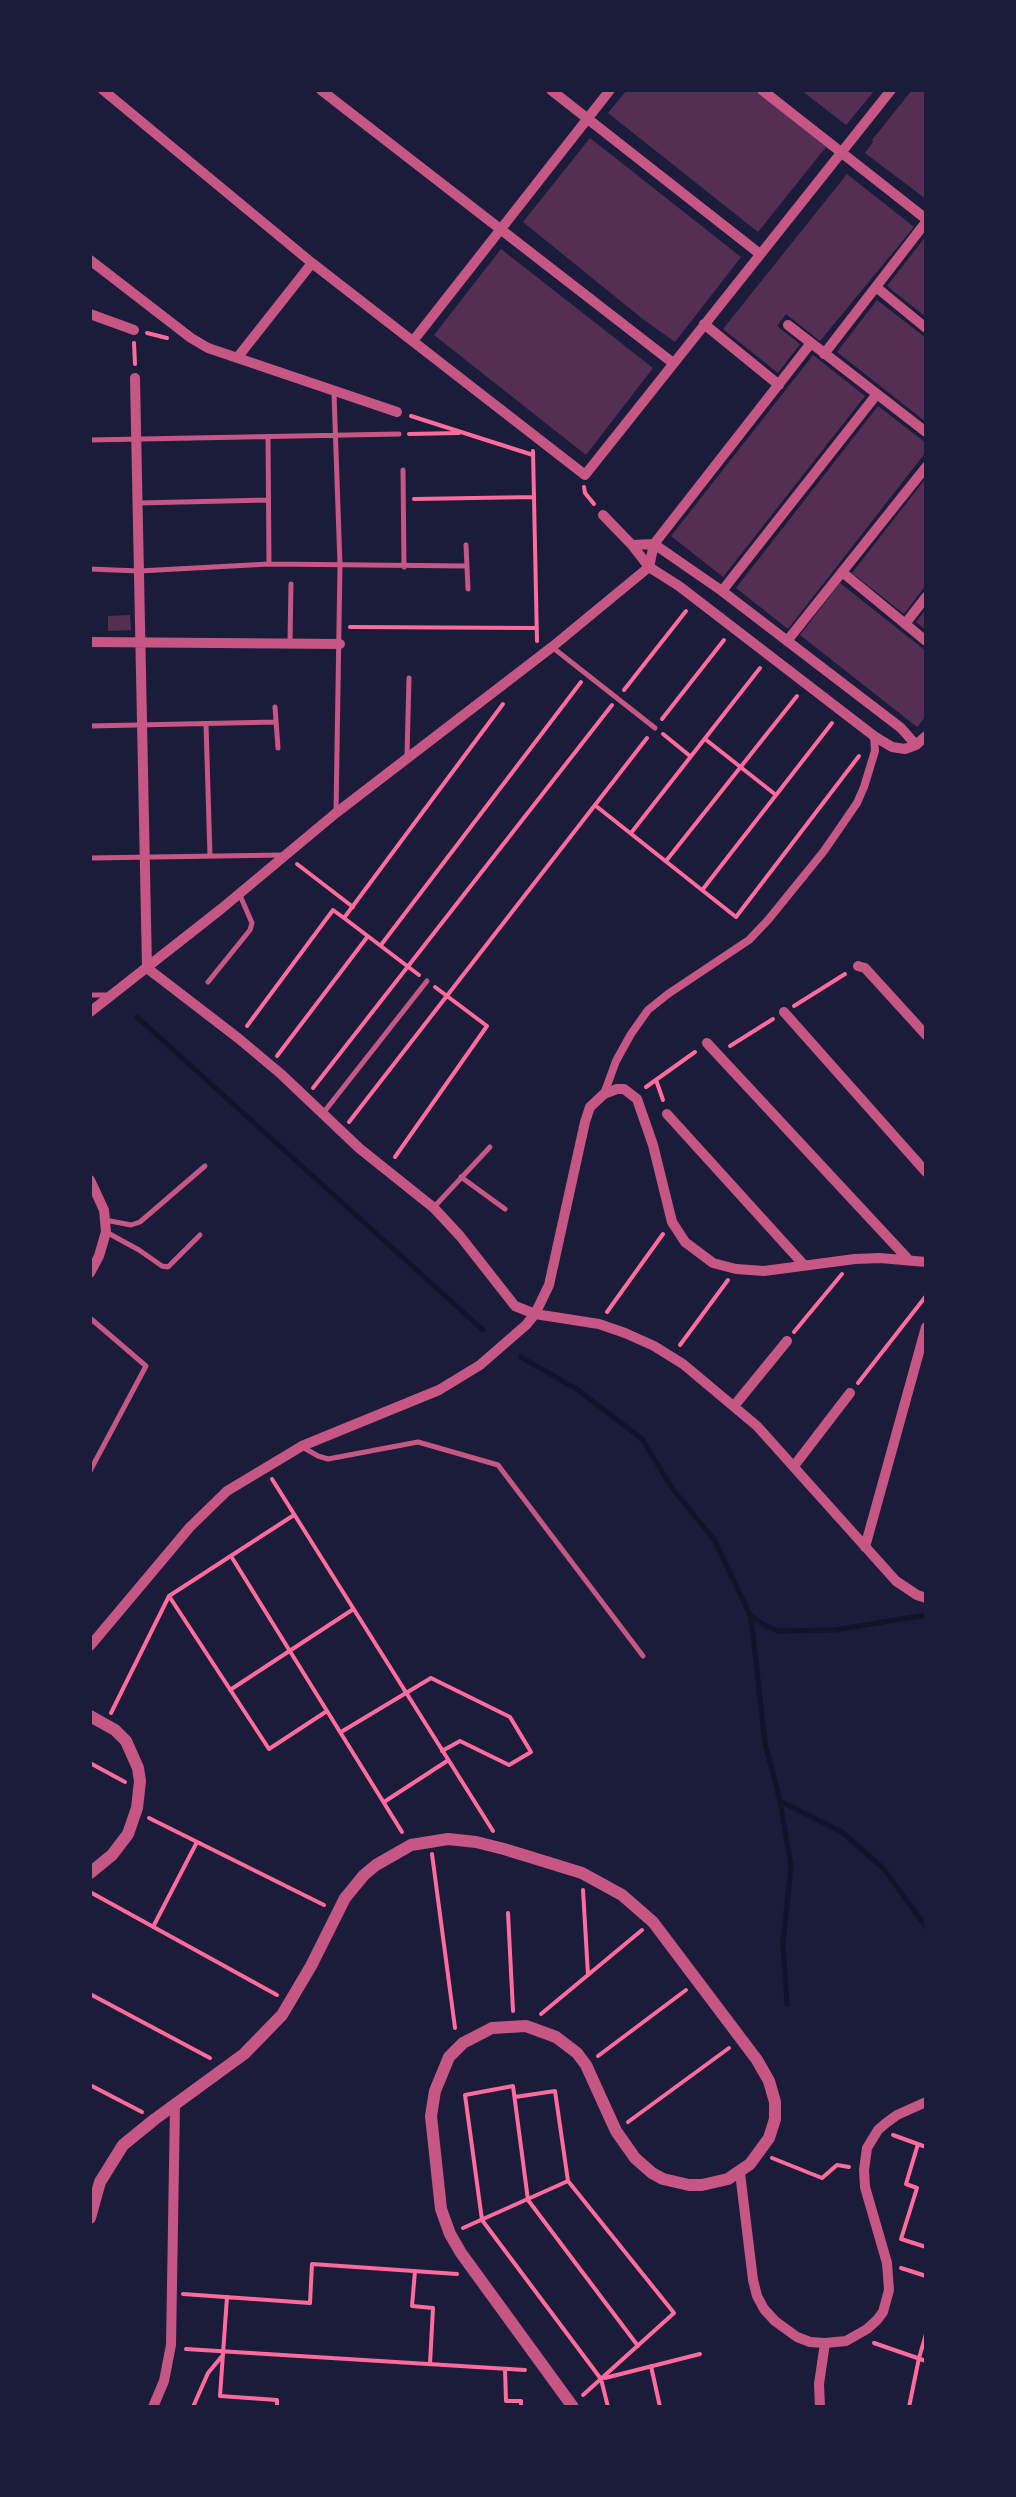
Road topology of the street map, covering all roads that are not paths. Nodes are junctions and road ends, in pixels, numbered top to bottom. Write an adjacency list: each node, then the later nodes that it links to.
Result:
1 (102, 90): 13 (street)
2 (321, 90): 10 (street)
3 (551, 90): 7 (street)
4 (610, 90): 7 (street)
5 (762, 90): 8 (street)
6 (890, 90): 8 (street)
7 (588, 119): 10 (street); 11 (street)
8 (841, 152): 9 (street); 11 (street)
9 (926, 220): 14 (street)
10 (501, 230): 20 (street); 24 (street)
11 (760, 254): 16 (street)
12 (90, 260): 23 (street)
13 (312, 263): 20 (street); 23 (street)
14 (876, 287): 18 (street); 22 (street)
15 (90, 314): 19 (street)
16 (704, 324): 24 (street); 26 (street)
17 (788, 326): 21 (street)
18 (926, 328)
19 (134, 330)
20 (413, 341): 24 (street)
21 (811, 343): 22 (street); 26 (street)
22 (824, 354): 28 (street)
23 (237, 358): 27 (street)
24 (673, 364)
25 (135, 378): 34 (street)
26 (779, 386): 41 (street)
27 (334, 390): 29 (street); 32 (lane)
28 (877, 394): 30 (street); 54 (street)
29 (397, 412)
30 (926, 432)
31 (399, 434): 32 (lane)
32 (334, 436): 33 (lane); 45 (lane)
33 (268, 437): 34 (lane); 38 (lane)
34 (136, 439): 35 (lane); 39 (street)
35 (90, 440)
36 (926, 467): 51 (street)
37 (402, 470): 47 (lane)
38 (268, 500): 39 (lane); 44 (lane)
39 (138, 503): 50 (street)
40 (604, 516): 42 (street)
41 (654, 544): 42 (street); 48 (street); 54 (street)
42 (632, 545): 48 (street)
43 (466, 546): 46 (lane)
44 (269, 564): 45 (lane); 50 (lane)
45 (340, 565): 47 (lane); 62 (lane)
46 (467, 566): 47 (lane); 53 (lane)
47 (404, 567)
48 (650, 568): 63 (street); 71 (street)
49 (90, 569): 50 (lane)
50 (139, 570): 57 (street)
51 (842, 572): 56 (street); 58 (street)
52 (291, 584): 61 (lane)
53 (468, 589)
54 (722, 590): 58 (street)
55 (926, 597): 56 (street)
56 (905, 624): 59 (street)
57 (140, 641): 60 (street); 61 (street); 69 (street)
58 (788, 641): 73 (street)
59 (926, 641)
60 (90, 642)
61 (290, 644): 62 (street)
62 (340, 644): 76 (lane)
63 (552, 647): 70 (lane); 75 (street)
64 (409, 678): 75 (lane)
65 (275, 707): 66 (lane)
66 (276, 722): 67 (lane); 74 (lane)
67 (206, 724): 69 (lane); 78 (lane)
68 (90, 726): 69 (lane)
69 (142, 726): 79 (street)
70 (655, 728)
71 (874, 736): 73 (street); 92 (street)
72 (926, 736): 73 (street)
73 (916, 745)
74 (278, 748)
75 (407, 759): 76 (street)
76 (336, 813): 77 (street)
77 (286, 855): 78 (lane); 81 (street)
78 (210, 856): 79 (lane)
79 (144, 857): 80 (lane); 83 (street)
80 (90, 858)
81 (239, 893): 83 (street); 85 (lane)
82 (858, 966): 90 (street)
83 (147, 968): 87 (street); 93 (street)
84 (427, 981): 93 (lane)
85 (208, 982)
86 (90, 995): 87 (lane)
87 (112, 995): 88 (street)
88 (90, 1012)
89 (784, 1012): 97 (street)
90 (926, 1035)
91 (707, 1043): 106 (street)
92 (604, 1094): 108 (street); 110 (street)
93 (323, 1114): 100 (street)
94 (667, 1114): 108 (street)
95 (490, 1147): 98 (lane)
96 (205, 1166): 102 (lane)
97 (926, 1172)
98 (461, 1177): 100 (lane); 101 (lane)
99 (90, 1180): 102 (street)
100 (434, 1208): 110 (street)
101 (504, 1209)
102 (106, 1220): 103 (street)
103 (106, 1232): 104 (lane); 105 (street)
104 (200, 1235)
105 (94, 1256): 109 (street)
106 (907, 1259): 107 (street); 108 (street)
107 (926, 1262)
108 (804, 1265)
109 (90, 1273)
110 (535, 1314): 115 (street); 116 (street)
111 (90, 1318): 118 (lane)
112 (926, 1327): 119 (street)
113 (787, 1342): 115 (street)
114 (850, 1393): 117 (street)
115 (734, 1406): 117 (street)
116 (302, 1446): 121 (street); 122 (lane)
117 (794, 1466): 119 (street)
118 (90, 1471)
119 (866, 1547): 120 (street)
120 (926, 1598)
121 (90, 1646)
122 (642, 1656)
123 (90, 1716): 124 (street)
124 (90, 1873)
125 (926, 2102): 129 (street)
126 (174, 2104): 127 (street); 128 (street); 131 (street)
127 (740, 2173): 129 (street); 130 (street)
128 (90, 2218)
129 (825, 2344): 132 (street)
130 (572, 2406)
131 (153, 2407)
132 (820, 2407)

